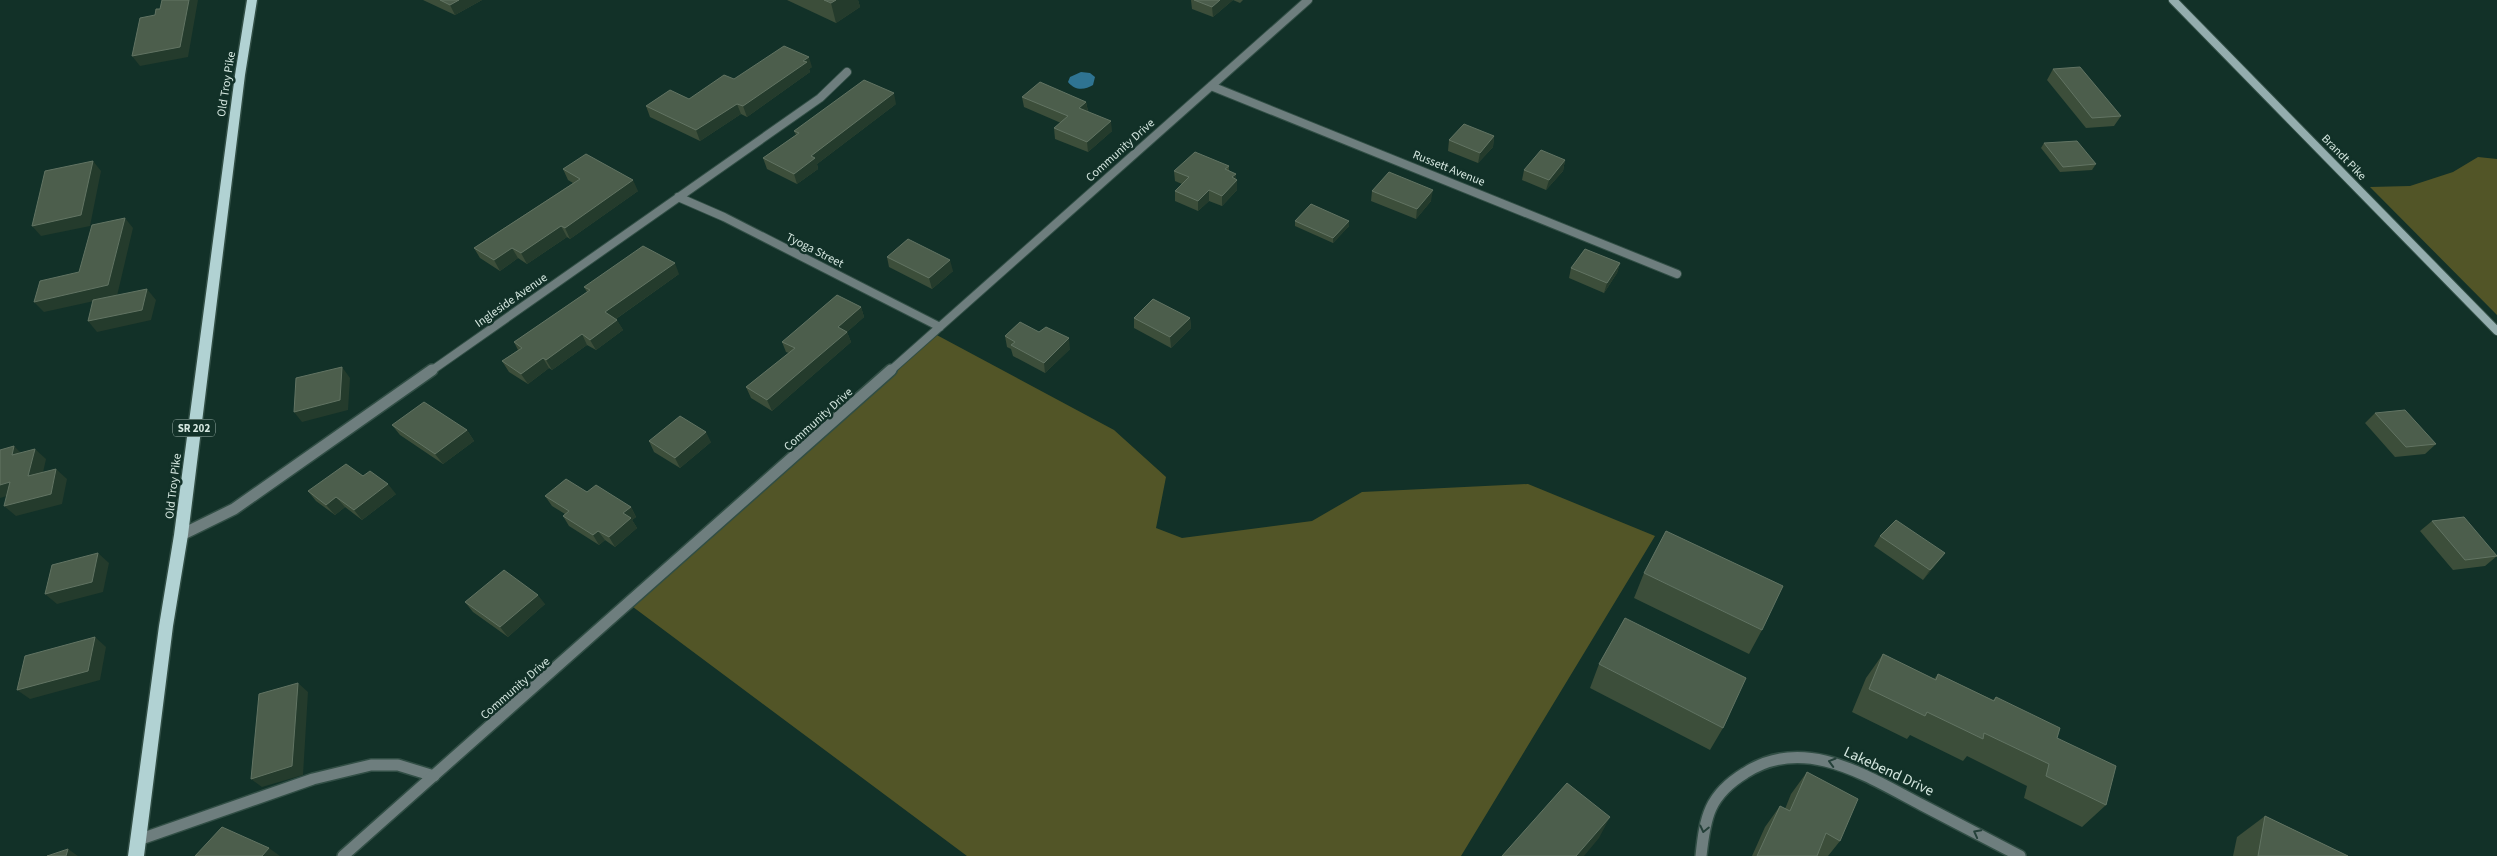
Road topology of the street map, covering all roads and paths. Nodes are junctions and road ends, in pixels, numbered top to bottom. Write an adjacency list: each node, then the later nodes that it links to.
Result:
1 (252, 0): 10 (main road, Old Troy Pike / SR 202)
2 (1308, 0): 5 (street, Community Drive)
3 (2173, 0): 9 (main road, Brandt Pike)
4 (847, 72): 6 (street, Ingleside Avenue)
5 (1212, 86): 7 (street, Russett Avenue); 8 (street, Community Drive)
6 (678, 197): 8 (street, Tyoga Street); 10 (street, Ingleside Avenue)
7 (1677, 274)
8 (940, 327): 11 (street, Community Drive)
9 (2497, 331)
10 (181, 535): 12 (main road, Old Troy Pike / SR 202)
11 (434, 776): 12 (street); 14 (street, Community Drive)
12 (138, 840): 13 (main road, Old Troy Pike / SR 202)
13 (136, 856)
14 (343, 856)
15 (1702, 856): 16 (street, Lakebend Drive, one-way to 15)
16 (2020, 856)

